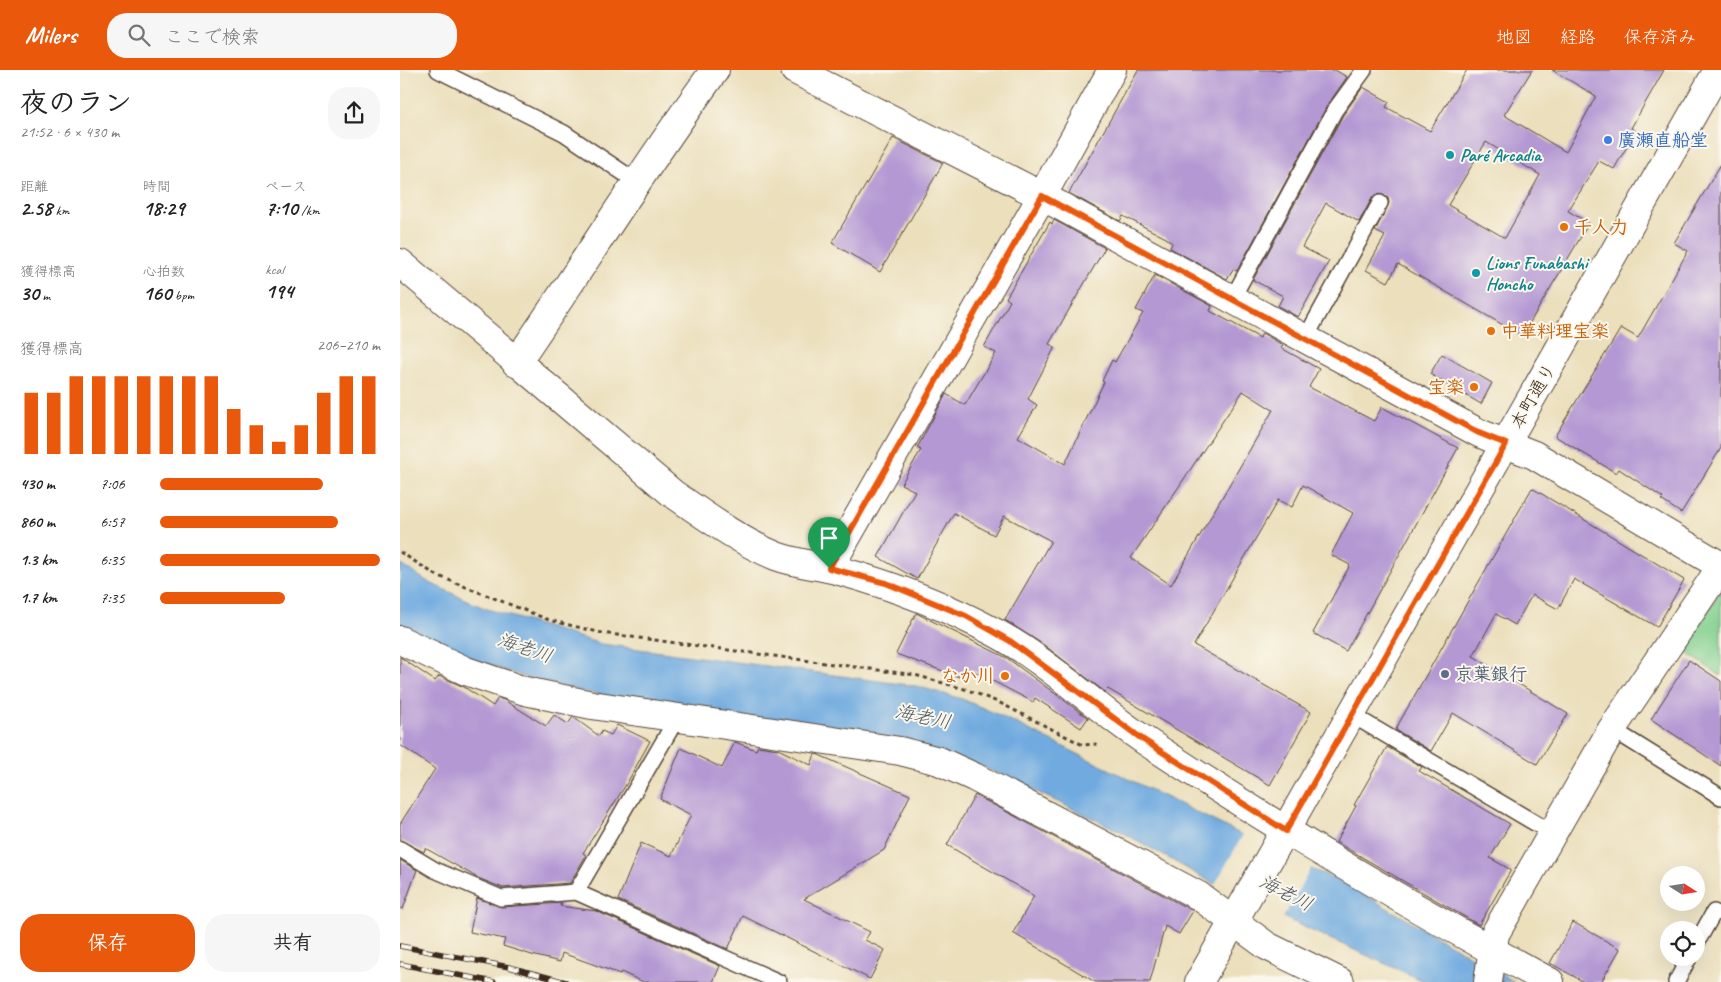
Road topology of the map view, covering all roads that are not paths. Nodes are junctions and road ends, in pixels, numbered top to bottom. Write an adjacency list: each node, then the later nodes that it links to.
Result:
1 (438, 70): 7 (lane)
2 (715, 70): 7 (street)
3 (795, 70): 8 (street)
4 (1112, 70): 8 (street)
5 (1364, 70): 11 (lane)
6 (1718, 70): 14 (street, 本町通り)
7 (637, 182): 13 (street)
8 (1042, 196): 11 (street); 16 (street)
9 (1380, 203): 12 (lane)
10 (400, 264): 13 (street)
11 (1232, 299): 12 (street)
12 (1305, 339): 14 (street)
13 (516, 363): 16 (street)
14 (1506, 444): 15 (street); 18 (street, 本町通り)
15 (1721, 567): 20 (street)
16 (829, 568): 23 (street)
17 (400, 640): 19 (street)
18 (1352, 715): 22 (lane); 23 (street, 本町通り)
19 (677, 718): 25 (lane); 27 (street)
20 (1612, 729): 21 (lane); 22 (street)
21 (1721, 797)
22 (1552, 833): 29 (street)
23 (1282, 837): 27 (street, 本町通り); 29 (street)
24 (400, 849): 25 (lane)
25 (576, 892): 31 (lane)
26 (1714, 912): 28 (lane)
27 (1239, 913): 32 (street, 本町通り); 33 (street)
28 (1705, 928)
29 (1489, 966): 34 (street)
30 (1685, 966): 35 (lane)
31 (779, 982)
32 (1199, 982)
33 (1340, 982)
34 (1550, 982)
35 (1676, 982)

